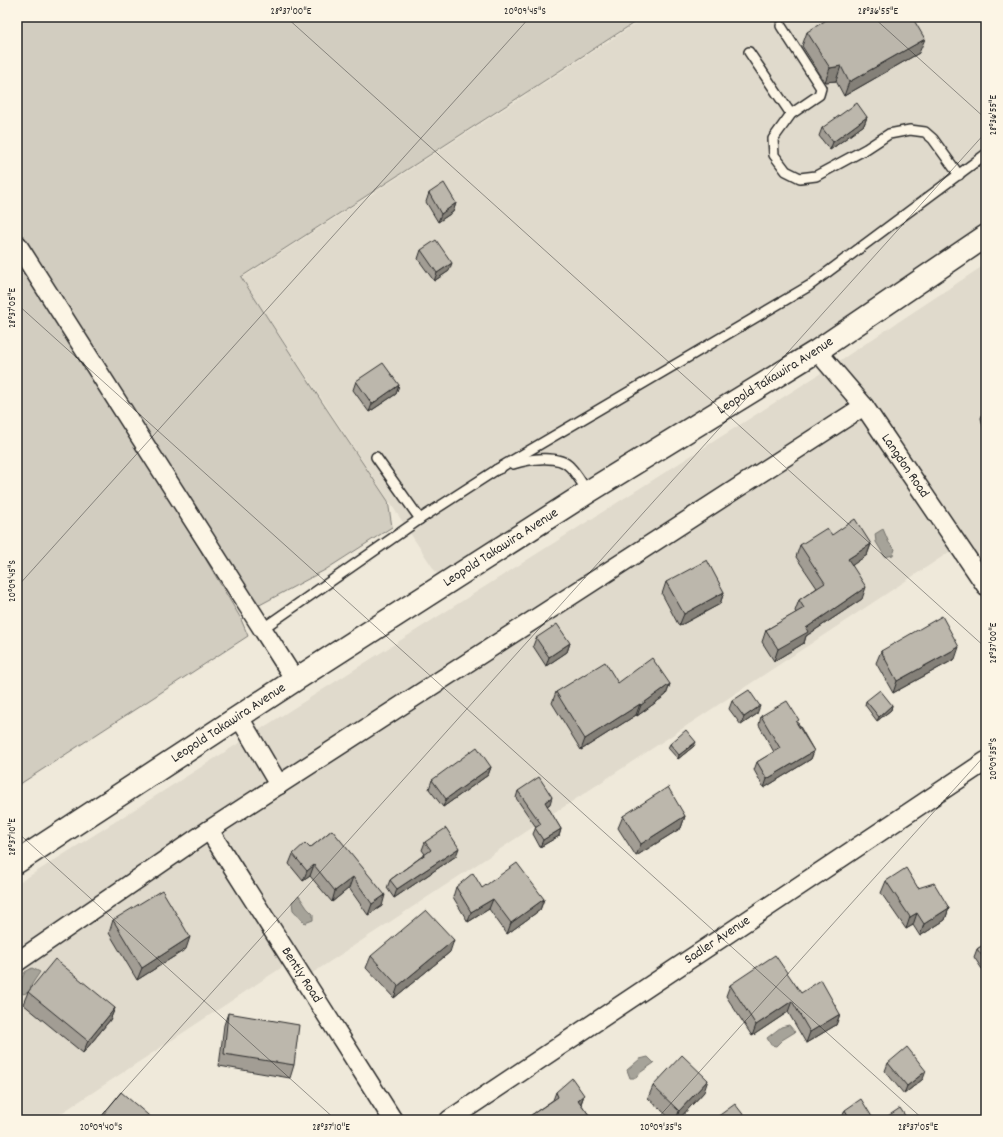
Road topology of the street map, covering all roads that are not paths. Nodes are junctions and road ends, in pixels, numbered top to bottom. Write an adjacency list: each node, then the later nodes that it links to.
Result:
1 (781, 26): 3 (lane)
2 (749, 52): 3 (lane)
3 (792, 114): 5 (lane)
4 (986, 154): 5 (lane)
5 (959, 175): 11 (lane)
6 (986, 236): 8 (highway, Leopold Takawira Avenue)
7 (17, 244): 15 (street)
8 (818, 351): 9 (street, Langdon Road); 12 (highway, Leopold Takawira Avenue)
9 (864, 406): 14 (street, Langdon Road); 19 (street)
10 (376, 457): 13 (lane)
11 (496, 470): 12 (lane); 13 (lane)
12 (588, 492): 16 (highway, Leopold Takawira Avenue)
13 (420, 519): 15 (lane)
14 (986, 586)
15 (262, 629): 16 (street)
16 (295, 680): 17 (highway, Leopold Takawira Avenue)
17 (239, 717): 19 (street); 21 (highway, Leopold Takawira Avenue)
18 (986, 761): 24 (street, Sadler Avenue)
19 (279, 785): 20 (street)
20 (209, 830): 22 (street); 23 (street, Bently Road)
21 (17, 862)
22 (17, 962)
23 (393, 1120)
24 (449, 1120)

